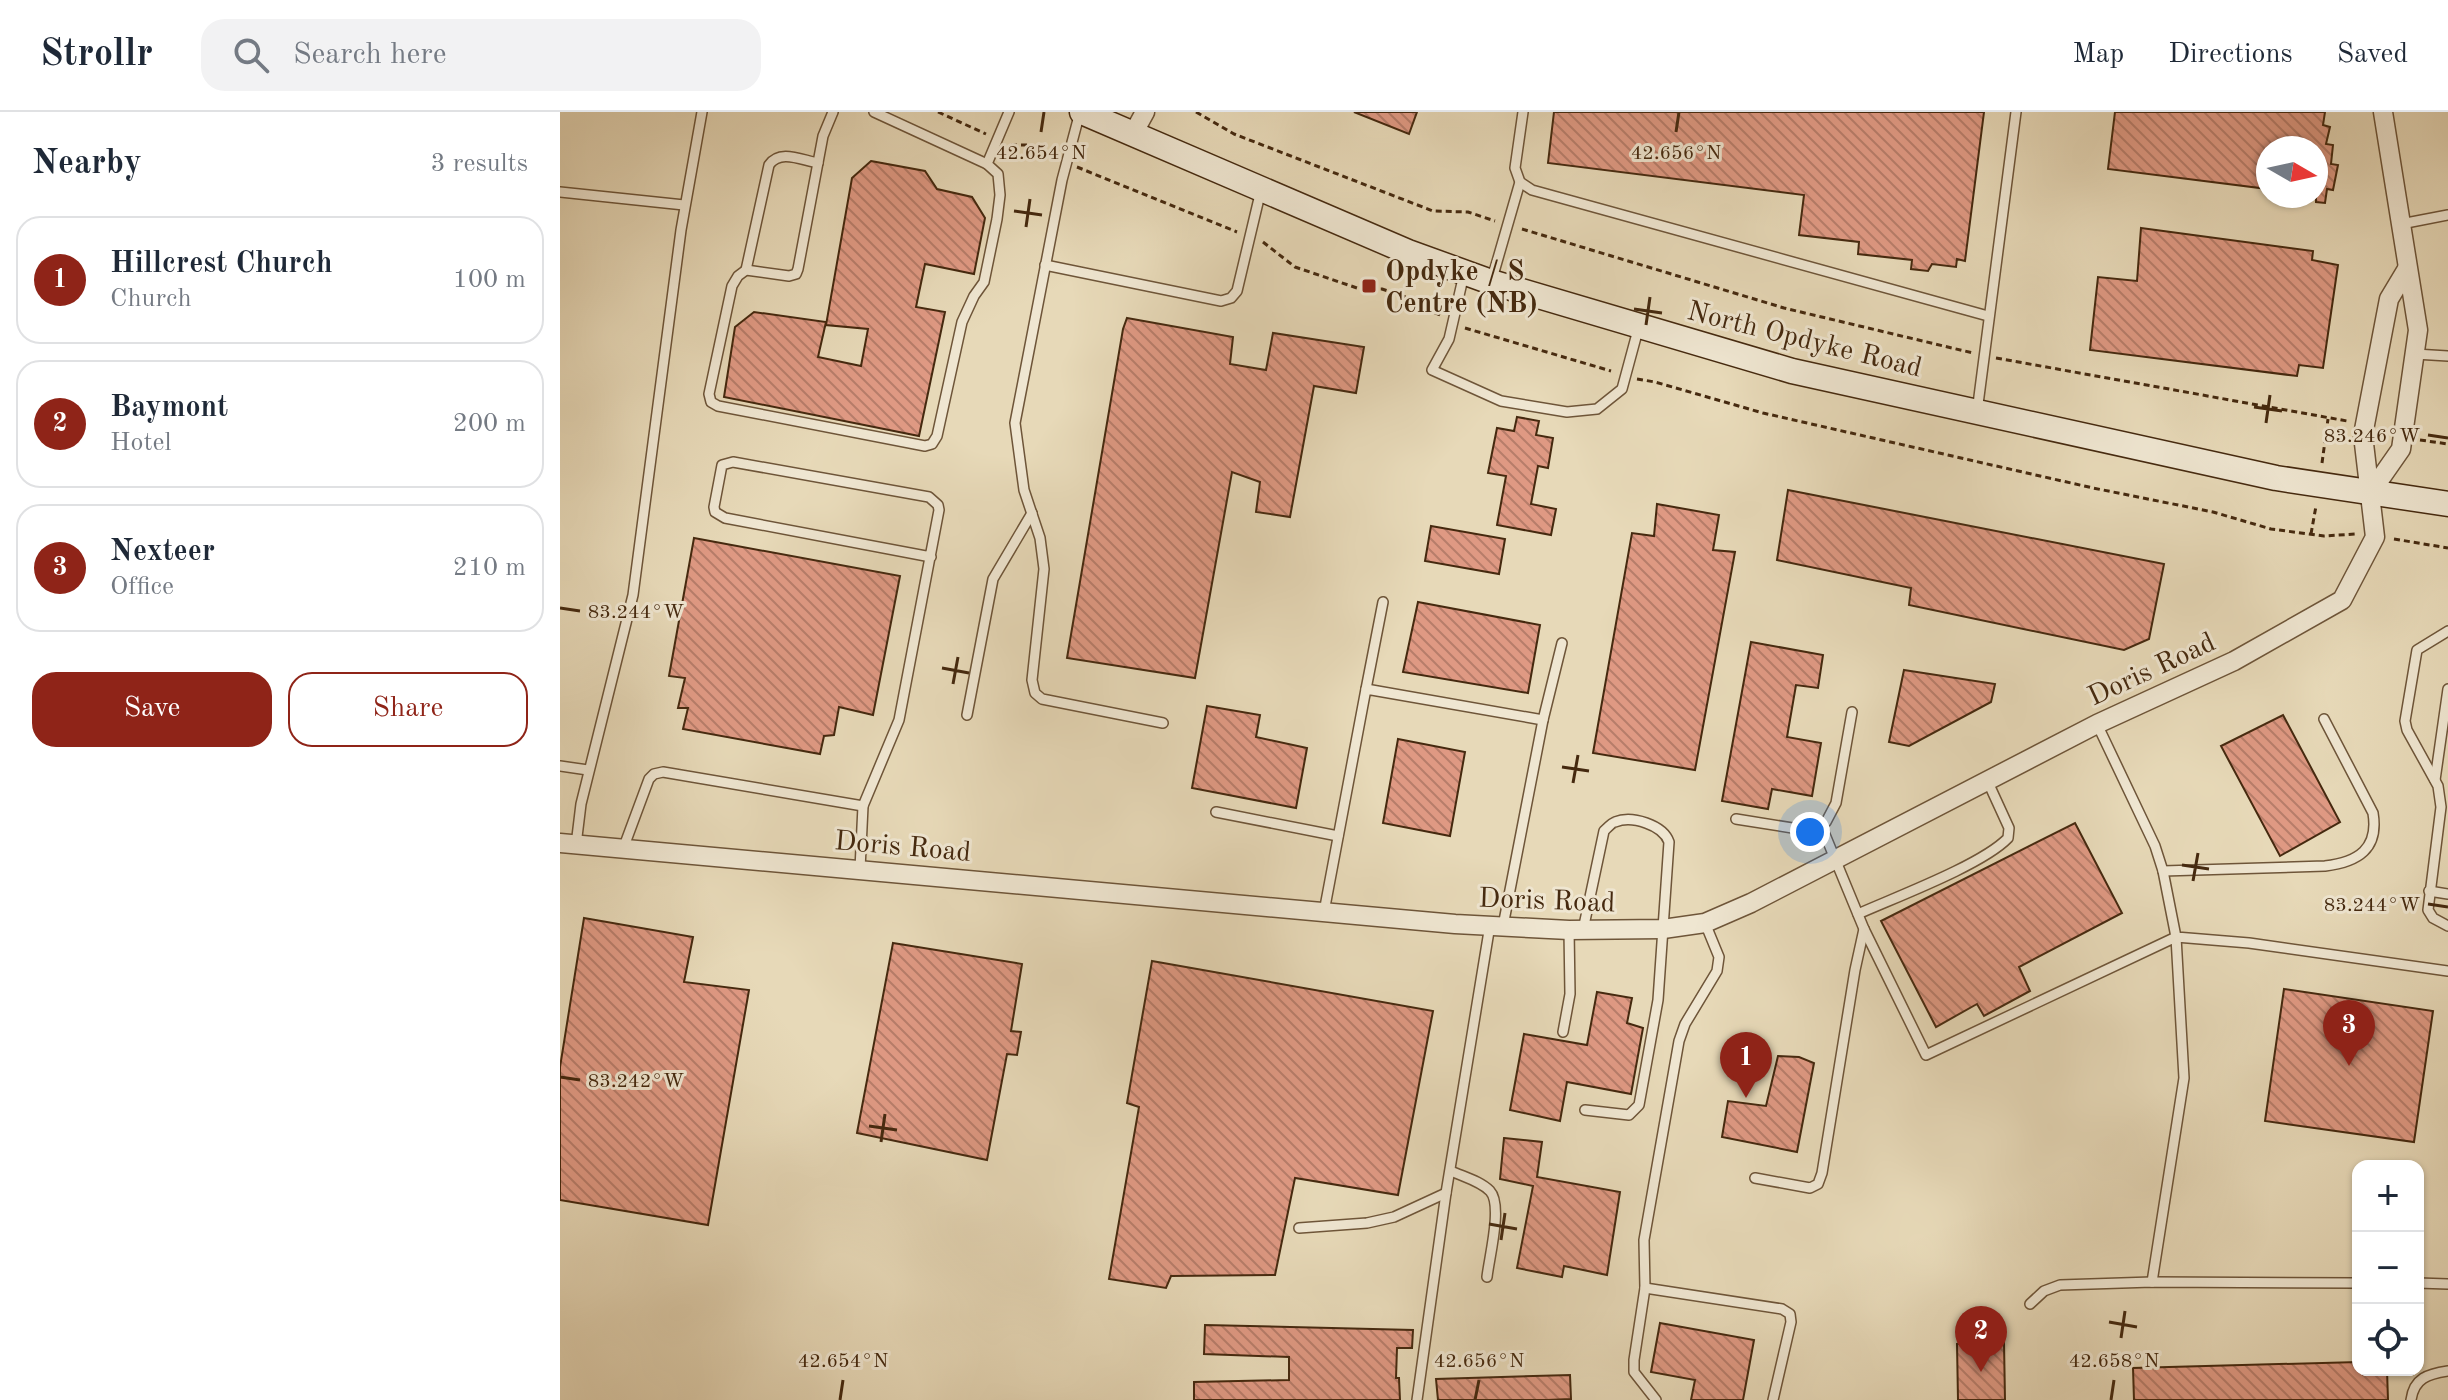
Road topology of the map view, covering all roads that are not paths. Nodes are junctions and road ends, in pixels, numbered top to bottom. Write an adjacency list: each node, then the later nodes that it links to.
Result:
1 (702, 112): 16 (lane)
2 (833, 112): 11 (lane)
3 (874, 112): 12 (lane)
4 (1009, 112): 12 (lane)
5 (1145, 112): 10 (street)
6 (1523, 112): 13 (lane)
7 (2016, 112): 24 (lane)
8 (2383, 112): 18 (street)
9 (1090, 114): 10 (main road, North Opdyke Road); 19 (lane)
10 (1133, 134): 14 (main road, North Opdyke Road)
11 (818, 163): 21 (lane); 21 (lane)
12 (987, 164): 21 (lane)
13 (1520, 182): 23 (lane); 24 (lane)
14 (1261, 190): 19 (lane); 22 (main road, North Opdyke Road)
15 (560, 192): 16 (lane)
16 (684, 205): 45 (lane)
17 (2448, 215): 18 (lane)
18 (2401, 224): 20 (street)
19 (1045, 265): 31 (lane)
20 (2407, 269): 26 (street); 29 (street, Doris Road)
21 (746, 270)
22 (1464, 271): 23 (main road, North Opdyke Road); 25 (lane)
23 (1491, 282): 25 (main road, North Opdyke Road)
24 (1988, 316): 28 (lane)
25 (1639, 326): 28 (main road, North Opdyke Road)
26 (2415, 354): 27 (lane); 29 (street)
27 (2448, 356)
28 (1977, 412): 29 (main road, North Opdyke Road)
29 (2371, 492): 30 (main road, North Opdyke Road); 43 (street, Doris Road)
30 (2448, 504)
31 (1032, 513): 39 (lane); 42 (lane)
32 (931, 557): 32 (lane); 48 (lane)
33 (1383, 602): 36 (lane)
34 (2448, 631): 47 (lane)
35 (1562, 643): 41 (lane)
36 (1366, 689): 41 (lane); 52 (lane)
37 (2448, 689): 47 (lane)
38 (1852, 712): 51 (lane)
39 (967, 715)
40 (2324, 719): 57 (lane)
41 (1543, 720): 63 (lane)
42 (1163, 723)
43 (2097, 724): 46 (street, Doris Road); 57 (lane)
44 (560, 766): 45 (lane)
45 (588, 770): 53 (lane)
46 (1987, 780): 55 (street, Doris Road); 61 (lane)
47 (2435, 780): 58 (lane)
48 (863, 806): 54 (lane); 56 (lane)
49 (1216, 812): 52 (lane)
50 (1736, 819): 51 (lane)
51 (1821, 825): 55 (lane)
52 (1338, 836): 60 (lane)
53 (568, 844): 54 (street, Doris Road)
54 (623, 849): 56 (street, Doris Road)
55 (1836, 858): 61 (lane); 62 (street, Doris Road)
56 (860, 869): 60 (street, Doris Road)
57 (2163, 871): 68 (lane)
58 (2429, 891): 59 (lane); 64 (lane)
59 (2448, 894)
60 (1324, 912): 63 (street, Doris Road)
61 (1858, 914): 66 (lane)
62 (1705, 923): 65 (street, Doris Road); 81 (lane)
63 (1496, 925): 67 (street, Doris Road); 72 (lane)
64 (2448, 926)
65 (1663, 929): 67 (street, Doris Road); 67 (lane); 71 (lane)
66 (1864, 929): 68 (lane); 73 (lane)
67 (1576, 930): 70 (lane)
68 (2176, 937): 69 (lane); 77 (lane)
69 (2448, 971)
70 (1563, 1032)
71 (1585, 1110)
72 (1451, 1171): 74 (lane); 76 (lane)
73 (1755, 1178)
74 (1446, 1193): 75 (lane); 84 (lane)
75 (1299, 1228)
76 (1487, 1277)
77 (2152, 1282): 78 (lane); 82 (lane)
78 (2352, 1283)
79 (2424, 1283): 80 (lane)
80 (2448, 1284)
81 (1645, 1288): 85 (lane); 86 (lane)
82 (2030, 1304)
83 (2448, 1371): 87 (lane)
84 (1417, 1400)
85 (1656, 1400)
86 (1773, 1400)
87 (2411, 1400)

